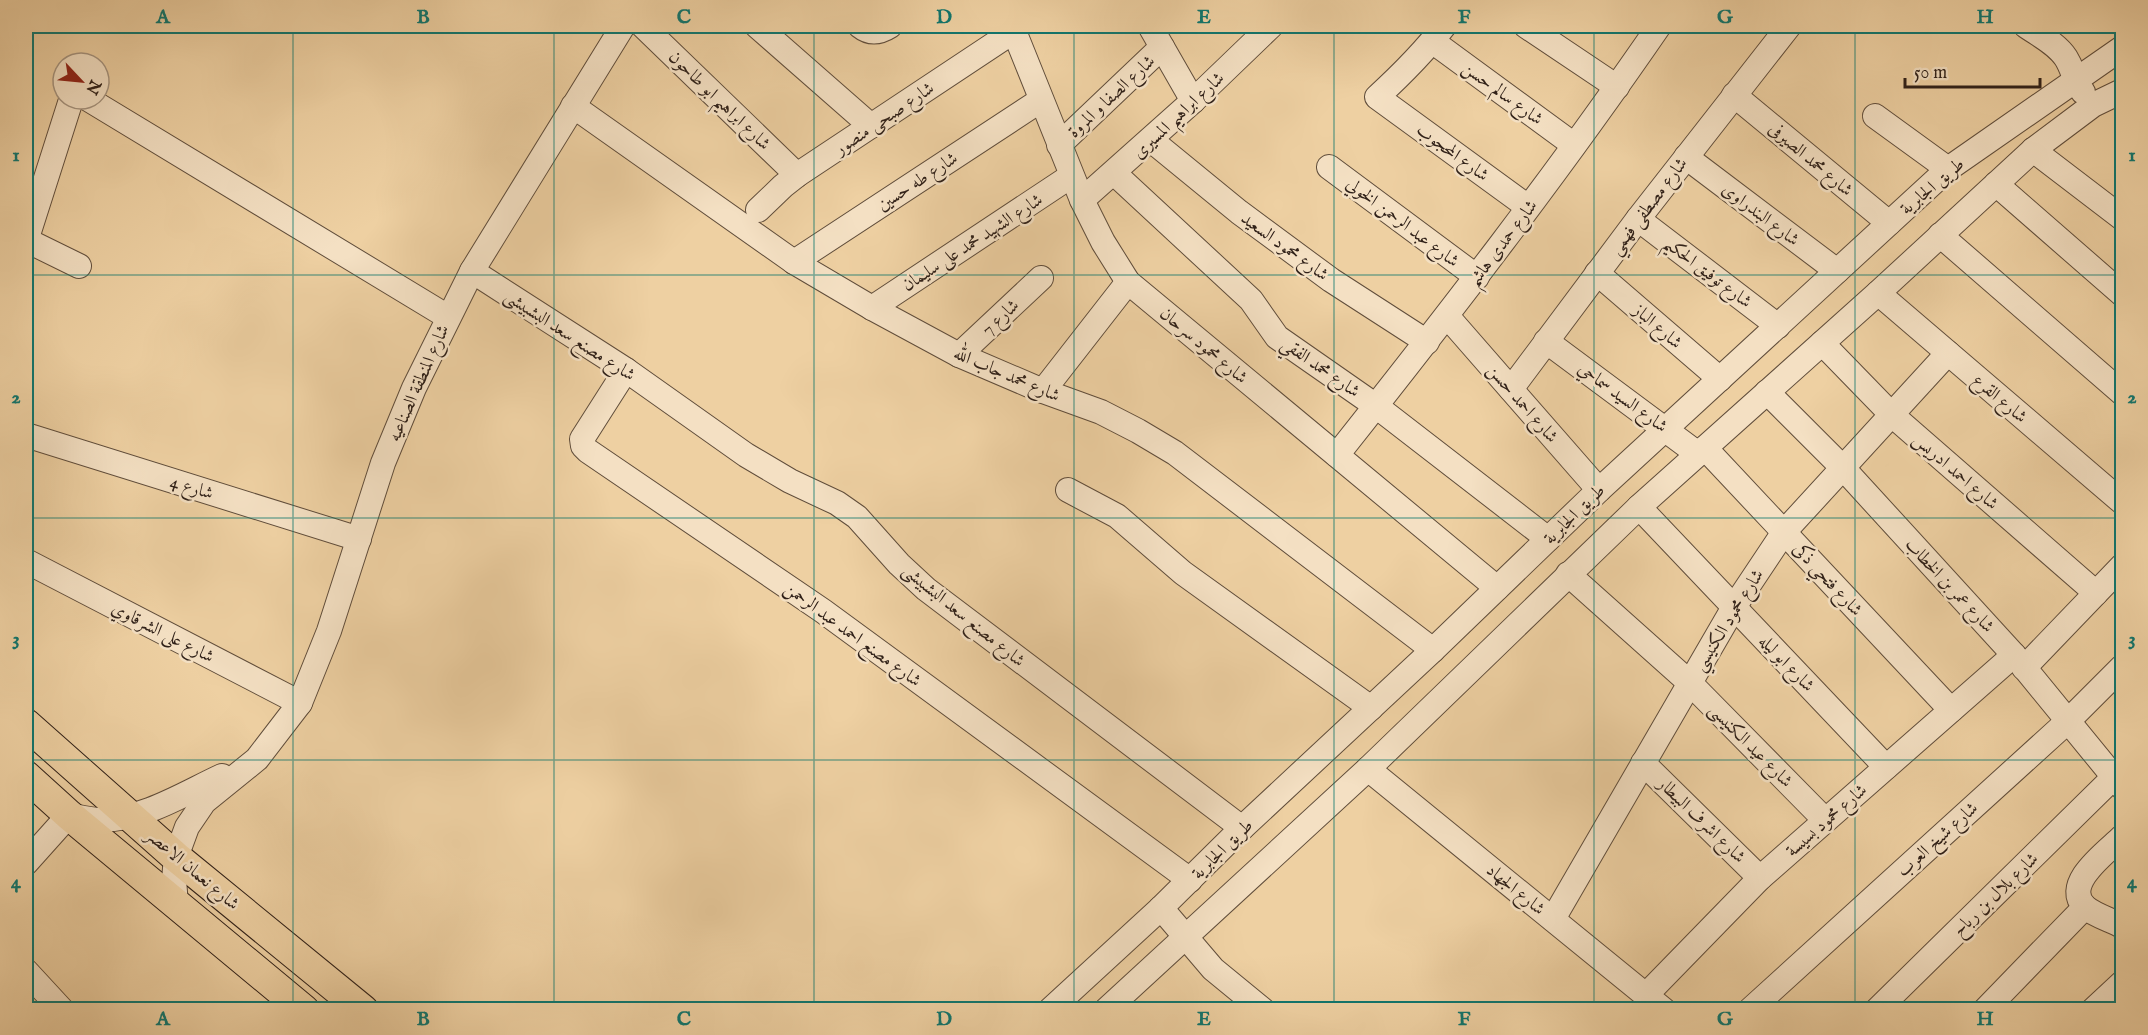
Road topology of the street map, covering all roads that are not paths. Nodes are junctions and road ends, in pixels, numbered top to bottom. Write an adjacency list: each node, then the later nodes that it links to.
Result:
1 (623, 26): 23 (street, شارع المنطقة الصناعيه)
2 (643, 26): 36 (street, شارع ابراهيم ابو طاحون)
3 (757, 26): 27 (street)
4 (860, 26): 5 (street)
5 (890, 26)
6 (1150, 26): 14 (street)
7 (1526, 26): 17 (street)
8 (1789, 26): 20 (street, شارع مصطفى فهمي)
9 (2026, 26): 19 (street)
10 (1013, 28): 21 (street, شارع محمود سرحان); 27 (street, شارع صبحى منصور)
11 (1651, 28): 17 (street, شارع حمدى هاشم)
12 (1260, 30): 22 (street, شارع ابراهيم المسيرى)
13 (1438, 33): 30 (street, شارع سالم حسن); 40 (street, شارع المحجوب)
14 (1162, 47): 22 (street); 29 (street, شارع الصفا و المروة)
15 (2122, 48): 19 (street, طريق الجابرية)
16 (2122, 72): 19 (street)
17 (1617, 87): 30 (street, شارع حمدى هاشم)
18 (2122, 91): 19 (street, طريق الجابرية)
19 (2085, 94): 31 (street, طريق الجابرية); 34 (street, طريق الجابرية)
20 (1734, 95): 32 (street, شارع مصطفى فهمي); 44 (street, شارع محمد الصيرفى)
21 (1041, 100): 29 (street, شارع محمود سرحان); 47 (street, شارع طه حسين)
22 (1193, 101): 28 (street, شارع ابراهيم المسيرى)
23 (573, 106): 47 (street, شارع محمد جاب الله); 49 (street, شارع المنطقة الصناعيه)
24 (74, 111): 46 (street)
25 (97, 111): 59 (street)
26 (1875, 116): 34 (street)
27 (871, 126): 36 (street, شارع صبحى منصور)
28 (1151, 140): 35 (street, شارع ابراهيم المسيرى); 62 (street, شارع محمود السعيد)
29 (1059, 145): 37 (street, شارع محمود سرحان)
30 (1574, 145): 40 (street, شارع حمدى هاشم)
31 (2033, 150): 38 (street, طريق الجابرية); 42 (street)
32 (1686, 157): 43 (street, شارع مصطفى فهمي); 50 (street, شارع البندراوى)
33 (1329, 167): 52 (street, شارع عبد الرحمن الخولي)
34 (1948, 169): 44 (street, طريق الجابرية)
35 (1114, 173): 39 (street, شارع ابراهيم المسيرى); 72 (street, شارع محمد الفقي)
36 (797, 175): 41 (street, شارع صبحى منصور)
37 (1071, 176): 39 (street, شارع محمود سرحان); 57 (street, شارع الشهيد محمد على سليمان)
38 (1996, 184): 45 (street, طريق الجابرية); 56 (street)
39 (1082, 201): 54 (street, شارع محمود سرحان)
40 (1528, 207): 52 (street, شارع حمدى هاشم)
41 (758, 210)
42 (2122, 218)
43 (1638, 219): 51 (street, شارع مصطفى فهمي); 60 (street, شارع توفيق الحكيم)
44 (1889, 223): 50 (street, طريق الجابرية)
45 (1940, 235): 55 (street, طريق الجابرية); 71 (street)
46 (26, 239): 48 (street)
47 (794, 262): 57 (street, شارع محمد جاب الله)
48 (79, 266)
49 (472, 271): 59 (street, شارع المنطقة الصناعيه); 66 (street, شارع مصنع سعد البشبيشى)
50 (1837, 271): 60 (street, طريق الجابرية)
51 (1597, 273): 61 (street, شارع مصطفى فهمي); 67 (street, شارع الباز)
52 (1477, 277): 58 (street, شارع حمدى هاشم)
53 (1041, 278): 65 (street, شارع 7)
54 (1128, 282): 69 (street); 77 (street, شارع محمود سرحان)
55 (1878, 293): 63 (street, طريق الجابرية); 64 (street, شارع القرع)
56 (2122, 294)
57 (872, 308): 65 (street, شارع محمد جاب الله)
58 (1447, 316): 62 (street, شارع حمدى هاشم); 68 (street, شارع احمد حسن)
59 (448, 317): 84 (street, شارع المنطقة الصناعيه)
60 (1778, 326): 67 (street, طريق الجابرية)
61 (1546, 341): 68 (street, شارع مصطفى فهمي); 74 (street, شارع السيد سماحي)
62 (1427, 342): 72 (street, شارع حمدى هاشم)
63 (1822, 343): 70 (street, طريق الجابرية); 73 (street, شارع احمد ادريس)
64 (1948, 353): 73 (street, شارع محمود الكنيسي); 81 (street, شارع القرع)
65 (959, 355): 69 (street, شارع محمد جاب الله)
66 (626, 370): 110 (street, شارع مصنع سعد البشبيشى); 115 (street, شارع مصنع احمد عبد الرحمن)
67 (1720, 379): 74 (street, طريق الجابرية)
68 (1511, 389): 80 (street, شارع احمد حسن)
69 (1043, 392): 92 (street, شارع محمد جاب الله)
70 (1767, 392): 76 (street, طريق الجابرية); 78 (street, شارع عمر بن الخطاب)
71 (2122, 393)
72 (1376, 406): 77 (street, شارع حمدى هاشم); 85 (street, شارع محمد الفقي)
73 (1892, 415): 78 (street, شارع محمود الكنيسي); 90 (street, شارع احمد ادريس)
74 (1666, 429): 76 (street, شارع السيد سماحي); 80 (street, طريق الجابرية)
75 (26, 435): 84 (street, شارع 4)
76 (1701, 451): 82 (street, طريق الجابرية); 83 (street, شارع فتحي ذكى)
77 (1337, 455): 89 (street, شارع محمود سرحان)
78 (1843, 468): 83 (street, شارع محمود الكنيسي); 93 (street, شارع عمر بن الخطاب)
79 (1068, 490): 97 (street)
80 (1599, 490): 85 (street, طريق الجابرية)
81 (2122, 502)
82 (1639, 507): 88 (street, طريق الجابرية); 91 (street, شارع ابو ليله)
83 (1784, 532): 91 (street, شارع محمود الكنيسي); 98 (street, شارع فتحي ذكى)
84 (359, 539): 96 (street, شارع المنطقة الصناعيه)
85 (1548, 540): 89 (street, طريق الجابرية)
86 (26, 561): 96 (street, شارع على الشرقاوي)
87 (2122, 566): 90 (street, شارع محمود بسيسة)
88 (1568, 574): 95 (street, شارع عيد الكنيسى); 104 (street, طريق الجابرية)
89 (1497, 588): 92 (street, طريق الجابرية)
90 (2096, 593): 93 (street, شارع محمود بسيسة)
91 (1734, 607): 95 (street, شارع محمود الكنيسي); 103 (street, شارع ابو ليله)
92 (1433, 650): 97 (street, طريق الجابرية)
93 (2019, 661): 98 (street, شارع محمود بسيسة); 99 (street, شارع عمر بن الخطاب)
94 (2122, 667): 99 (street, شارع شيخ العرب)
95 (1690, 683): 102 (street, شارع محمود الكنيسي); 109 (street, شارع عيد الكنيسى)
96 (300, 703): 101 (street, شارع المنطقة الصناعيه)
97 (1371, 708): 110 (street, طريق الجابرية)
98 (1951, 710): 103 (street, شارع محمود بسيسة)
99 (2068, 721): 105 (street, شارع عمر بن الخطاب); 131 (street, شارع شيخ العرب)
100 (26, 724): 108 (main road, شارع نعمان الاعصر)
101 (257, 759): 108 (street, شارع المنطقة الصناعيه); 112 (street, شارع المنطقة الصناعيه)
102 (1643, 763): 114 (street, شارع اشرف البيطار); 119 (street, شارع محمود الكنيسي)
103 (1886, 767): 109 (street, شارع محمود بسيسة)
104 (1368, 769): 119 (street, شارع الجهاد); 121 (street, طريق الجابرية)
105 (2117, 775): 132 (street, شارع بلال بن رباح)
106 (26, 776): 107 (main road, شارع نعمان الاعصر)
107 (69, 815): 108 (street, شارع المنطقة الصناعيه); 113 (street); 116 (main road, شارع نعمان الاعصر)
108 (130, 817): 112 (main road, شارع نعمان الاعصر)
109 (1825, 820): 114 (street, شارع محمود بسيسة)
110 (1242, 828): 115 (street, طريق الجابرية)
111 (2122, 837): 117 (street)
112 (176, 856): 116 (street, شارع المنطقة الصناعيه); 128 (main road, شارع نعمان الاعصر)
113 (26, 863)
114 (1760, 878): 124 (street, شارع محمود بسيسة)
115 (1190, 880): 118 (street, طريق الجابرية)
116 (176, 904): 127 (main road, شارع نعمان الاعصر)
117 (2085, 907): 120 (street); 133 (street)
118 (1161, 908): 121 (street); 129 (street, طريق الجابرية)
119 (1553, 919): 124 (street, شارع الجهاد)
120 (2122, 926)
121 (1185, 937): 125 (street, طريق الجابرية); 130 (street)
122 (26, 971): 126 (street)
123 (2122, 982): 134 (street)
124 (1655, 1002)
125 (1117, 1006)
126 (59, 1008)
127 (304, 1010)
128 (363, 1010)
129 (1050, 1010)
130 (1263, 1010)
131 (1750, 1010)
132 (1877, 1010)
133 (1985, 1010)
134 (2093, 1010)

